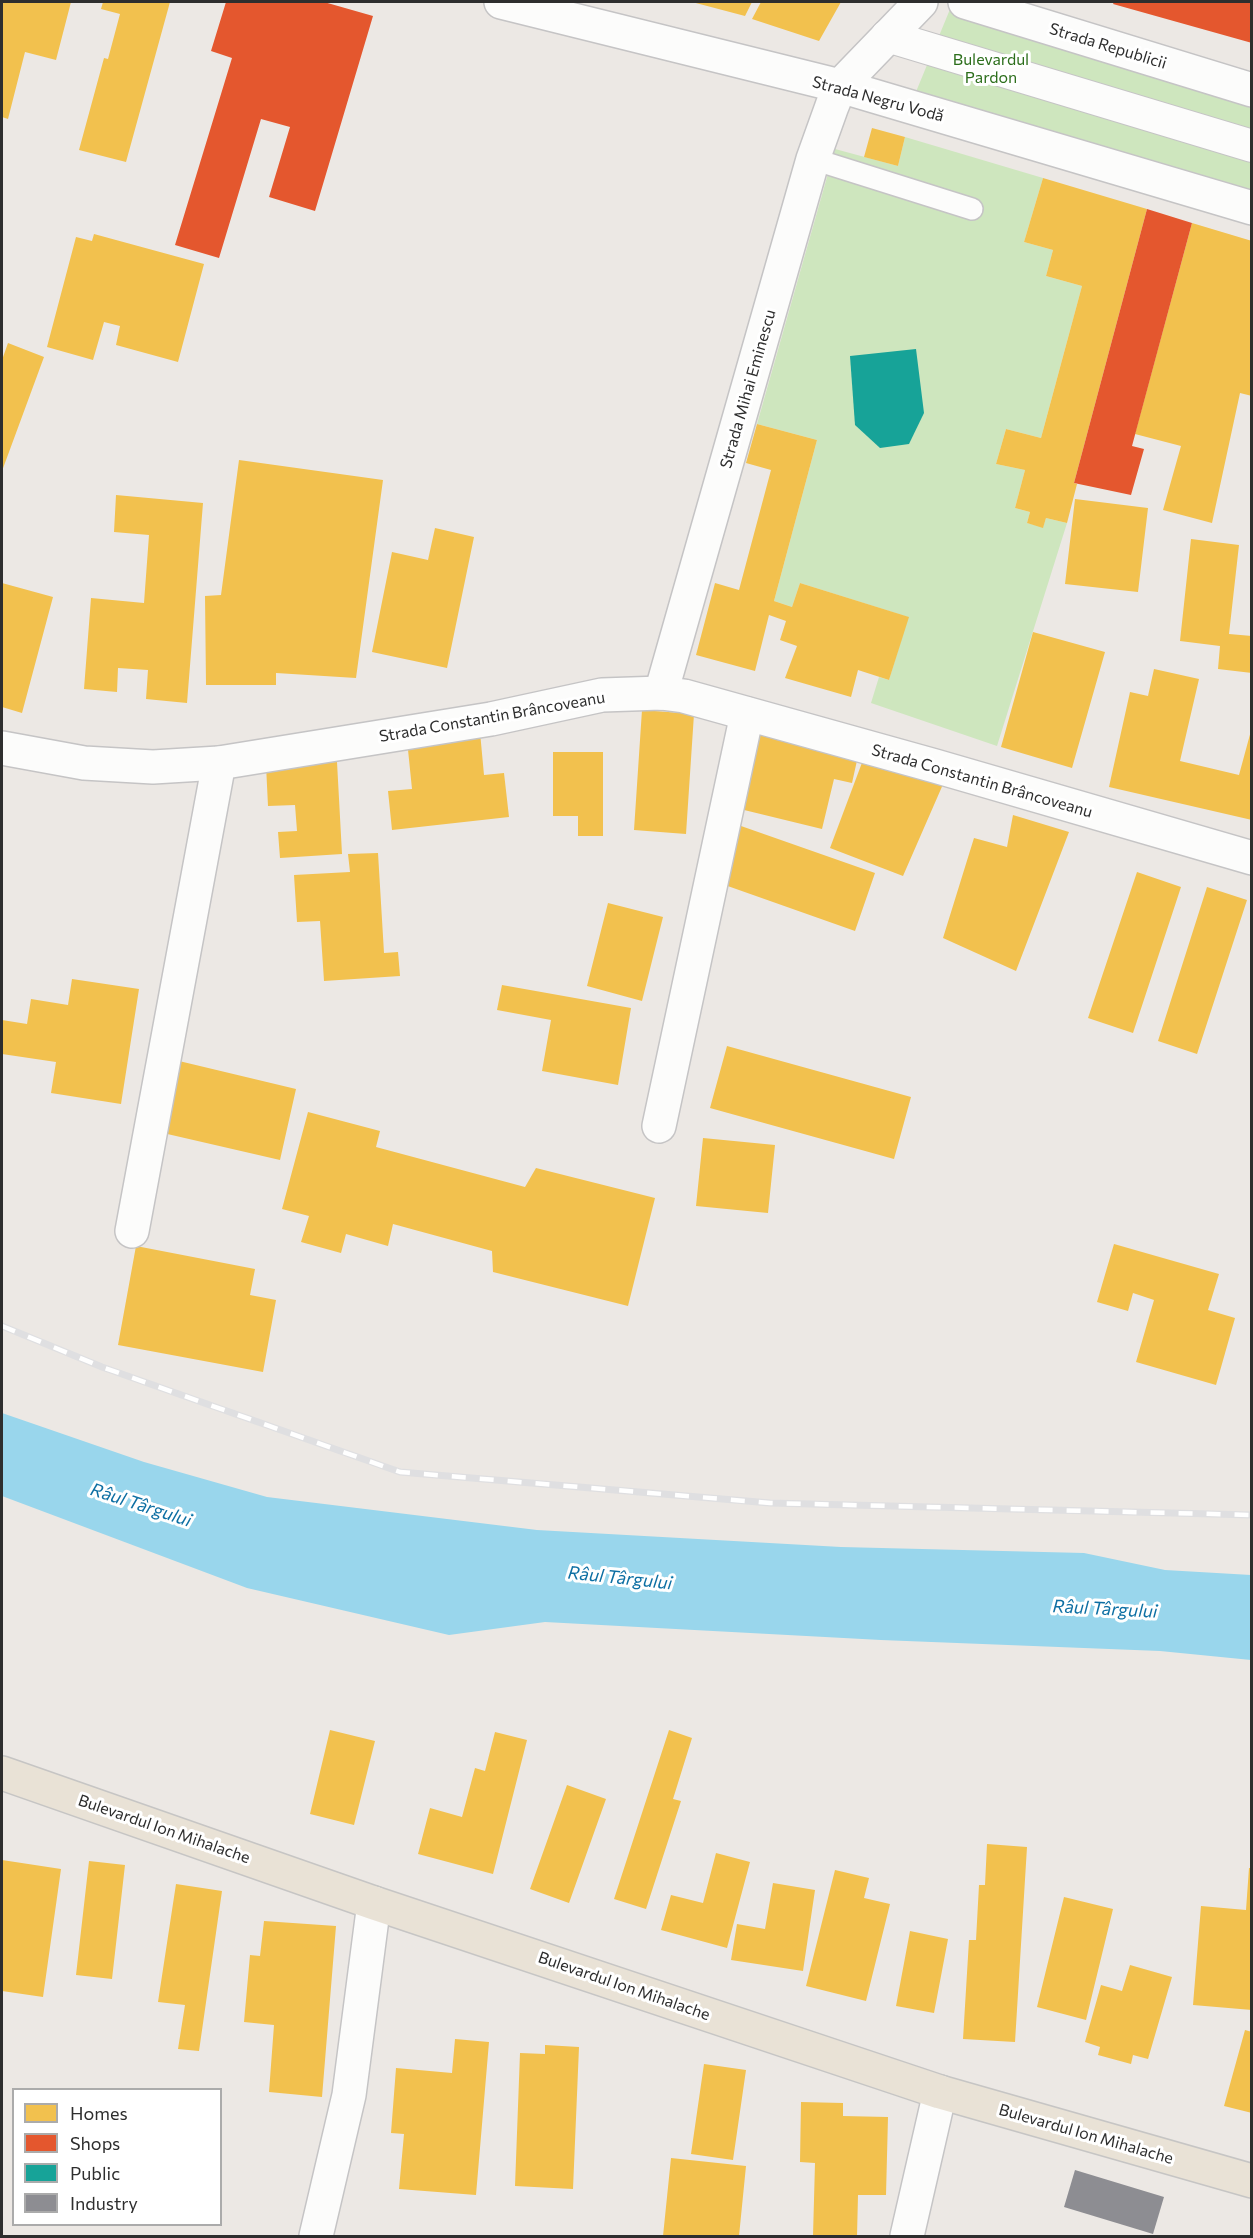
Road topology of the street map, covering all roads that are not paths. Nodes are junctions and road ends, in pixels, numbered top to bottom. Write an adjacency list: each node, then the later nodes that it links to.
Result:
1 (501, 2): 5 (street, Strada Negru Vodă)
2 (921, 2): 4 (street)
3 (965, 2): 6 (street, Strada Republicii)
4 (887, 36): 5 (street); 7 (street)
5 (840, 86): 8 (street, Strada Mihai Eminescu); 9 (street, Strada Negru Vodă)
6 (1251, 90)
7 (1251, 146)
8 (813, 159): 10 (lane); 11 (street, Strada Mihai Eminescu)
9 (1251, 208)
10 (972, 209)
11 (661, 693): 12 (street, Strada Constantin Brâncoveanu); 14 (street, Strada Constantin Brâncoveanu)
12 (747, 714): 15 (street, Strada Constantin Brâncoveanu); 16 (street)
13 (2, 748): 14 (street, Strada Constantin Brâncoveanu)
14 (219, 763): 17 (street)
15 (1251, 858)
16 (659, 1125)
17 (132, 1231)
18 (2, 1773): 19 (highway, Bulevardul Ion Mihalache)
19 (374, 1903): 20 (highway, Bulevardul Ion Mihalache); 22 (street)
20 (940, 2092): 21 (highway, Bulevardul Ion Mihalache); 23 (street)
21 (1251, 2181)
22 (316, 2236)
23 (906, 2236)

